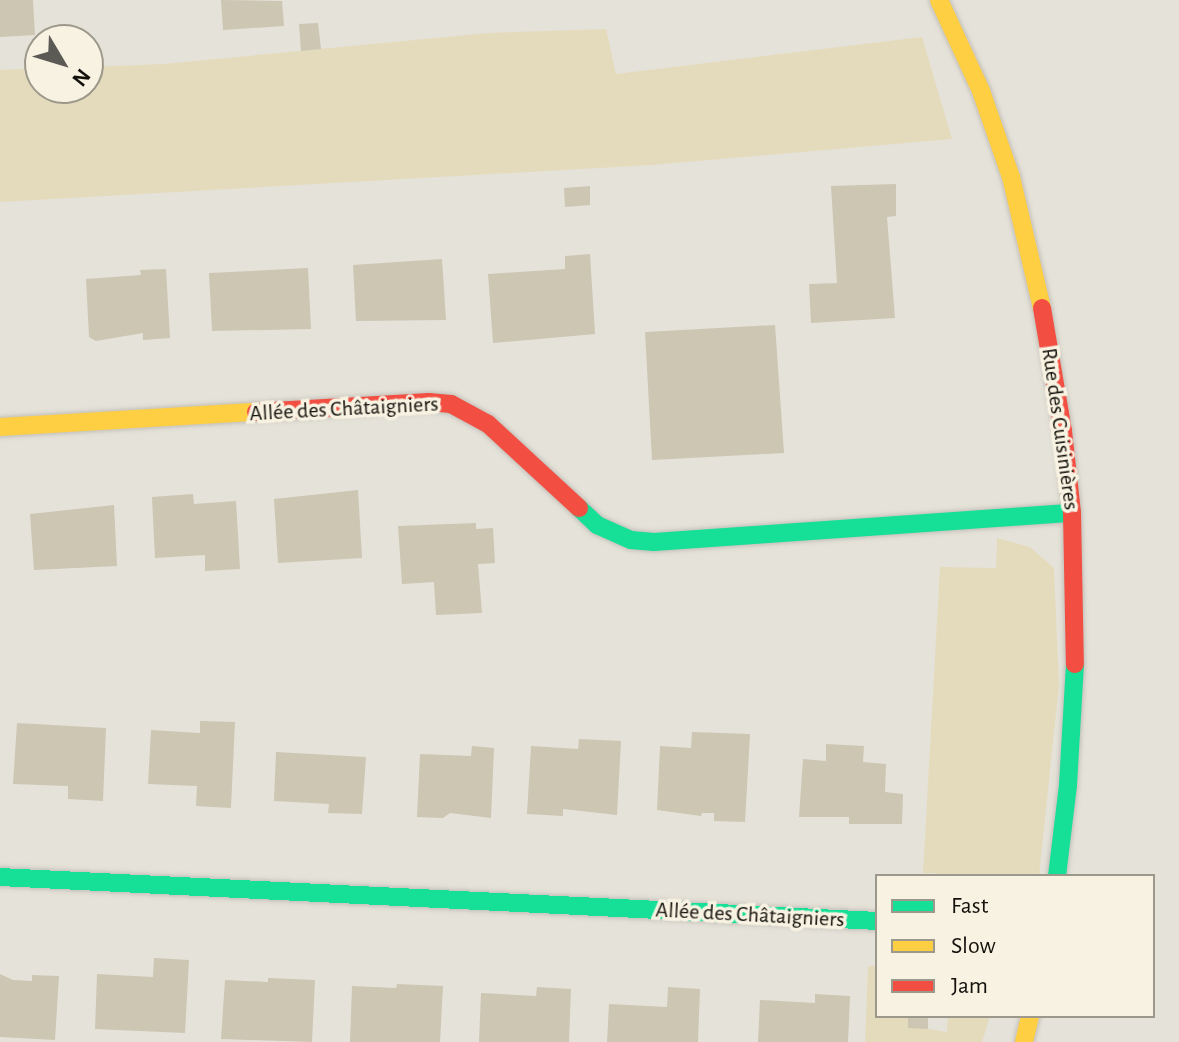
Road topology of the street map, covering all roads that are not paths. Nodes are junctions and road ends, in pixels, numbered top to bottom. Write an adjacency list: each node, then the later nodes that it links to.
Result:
1 (939, 0): 3 (street, Rue des Cuisinières)
2 (0, 427): 3 (street, Allée des Châtaigniers)
3 (1072, 513): 4 (street, Rue des Cuisinières)
4 (1057, 874)
5 (0, 877): 6 (street, Allée des Châtaigniers)
6 (875, 921)
7 (1030, 1018): 8 (street)
8 (1024, 1042)

